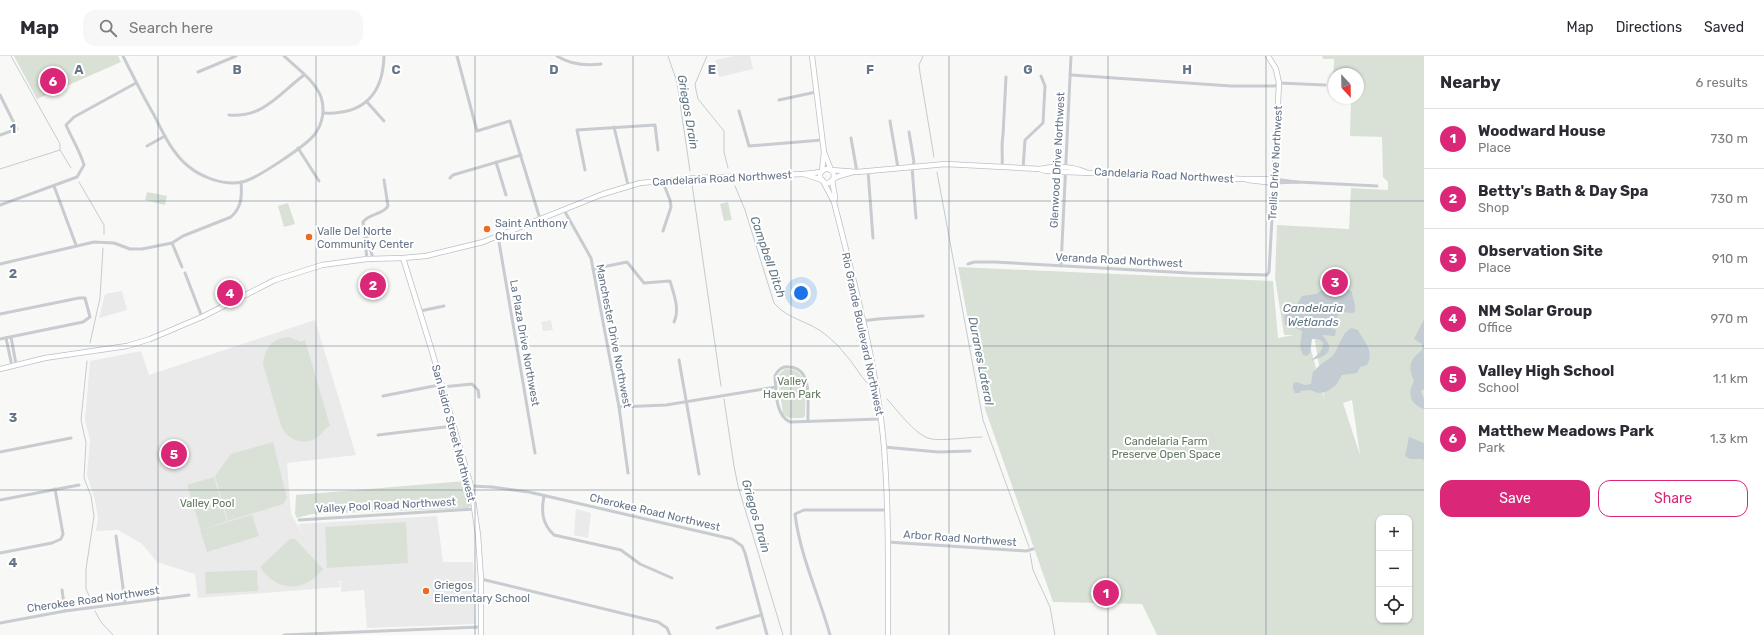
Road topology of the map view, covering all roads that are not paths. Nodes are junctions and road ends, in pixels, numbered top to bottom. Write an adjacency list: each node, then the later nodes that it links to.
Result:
1 (123, 56): 16 (street)
2 (236, 56): 11 (street)
3 (286, 56): 13 (street)
4 (384, 56): 22 (street)
5 (457, 56): 38 (street)
6 (557, 56): 10 (street)
7 (812, 56): 19 (main road)
8 (1071, 56): 12 (street, Glenwood Drive Northwest)
9 (1268, 56): 17 (main road, Trellis Drive Northwest)
10 (601, 64)
11 (198, 72)
12 (1071, 75): 17 (street); 46 (street, Glenwood Drive Northwest)
13 (304, 76): 24 (street); 25 (street)
14 (1041, 76): 43 (street)
15 (1006, 77): 41 (street)
16 (136, 83): 31 (street); 60 (street)
17 (1279, 83): 18 (street); 57 (main road, Trellis Drive Northwest)
18 (1326, 85)
19 (816, 92): 21 (street); 33 (main road)
20 (0, 95): 30 (street)
21 (779, 100)
22 (367, 102): 24 (street); 26 (street)
23 (739, 111): 33 (street)
24 (323, 113): 35 (street)
25 (229, 115)
26 (384, 121)
27 (890, 121): 42 (street)
28 (614, 128): 36 (street); 44 (street); 59 (street)
29 (909, 132): 40 (street)
30 (0, 135)
31 (165, 136): 34 (street); 58 (street)
32 (851, 138): 49 (street)
33 (822, 140): 37 (main road)
34 (147, 146)
35 (298, 148): 55 (street); 58 (street)
36 (658, 150)
37 (824, 152): 45 (main road); 47 (main road)
38 (521, 155): 39 (street); 67 (street)
39 (496, 162): 51 (street); 62 (street)
40 (912, 167): 41 (main road, Candelaria Road Northwest); 42 (main road, Candelaria Road Northwest); 66 (street)
41 (1002, 167): 43 (main road, Candelaria Road Northwest)
42 (898, 168): 48 (main road, Candelaria Road Northwest)
43 (1023, 168): 46 (main road, Candelaria Road Northwest)
44 (585, 170)
45 (831, 170): 47 (main road); 49 (main road); 54 (main road)
46 (1066, 170): 57 (main road, Candelaria Road Northwest); 79 (street, Glenwood Drive Northwest)
47 (822, 171): 50 (main road); 56 (main road)
48 (868, 171): 49 (main road, Candelaria Road Northwest); 71 (street)
49 (855, 172): 54 (main road)
50 (804, 174): 53 (main road, Candelaria Road Northwest); 56 (main road)
51 (450, 178)
52 (384, 180): 69 (street)
53 (662, 180): 59 (main road, Candelaria Road Northwest); 68 (street)
54 (833, 180): 56 (main road); 63 (main road)
55 (319, 181)
56 (822, 181): 63 (main road)
57 (1274, 181): 61 (street, Candelaria Road Northwest); 82 (street, Trellis Drive Northwest)
58 (241, 182): 72 (street)
59 (628, 185): 65 (main road, Candelaria Road Northwest)
60 (54, 186): 64 (street); 73 (street)
61 (1377, 186)
62 (506, 195)
63 (834, 202): 90 (main road, Rio Grande Boulevard Northwest)
64 (0, 205)
65 (564, 210): 67 (main road, Candelaria Road Northwest); 81 (street, Manchester Drive Northwest)
66 (916, 218)
67 (540, 219): 70 (main road, Candelaria Road Northwest)
68 (663, 231)
69 (364, 233): 75 (street); 76 (street)
70 (498, 236): 74 (main road, Candelaria Road Northwest); 111 (street, La Plaza Drive Northwest)
71 (873, 238)
72 (172, 243): 73 (street); 80 (street)
73 (76, 245): 77 (street)
74 (404, 258): 76 (main road, Candelaria Road Northwest); 85 (main road, San Isidro Street Northwest)
75 (367, 259): 76 (main road, Candelaria Road Northwest); 88 (main road, Candelaria Road Northwest)
76 (373, 259)
77 (0, 264)
78 (968, 264): 79 (street, Veranda Road Northwest)
79 (1062, 266): 82 (street, Veranda Road Northwest)
80 (182, 267)
81 (593, 269): 89 (street); 102 (street, Manchester Drive Northwest)
82 (1269, 272)
83 (185, 273): 88 (street)
84 (444, 306): 85 (street)
85 (420, 311): 98 (main road, San Isidro Street Northwest)
86 (0, 314): 91 (street)
87 (923, 316): 90 (street)
88 (202, 317): 95 (main road, Candelaria Road Northwest)
89 (674, 322)
90 (862, 322): 103 (main road, Rio Grande Boulevard Northwest)
91 (11, 337): 92 (street); 95 (street)
92 (6, 338): 93 (street); 95 (street)
93 (0, 339)
94 (679, 360): 101 (street)
95 (14, 365): 96 (main road, Candelaria Road Northwest)
96 (0, 368)
97 (776, 386): 101 (street); 104 (street); 104 (street)
98 (442, 387): 99 (street); 100 (street); 105 (main road, San Isidro Street Northwest)
99 (384, 396)
100 (478, 397)
101 (686, 401): 102 (street); 113 (street)
102 (619, 407): 112 (street, Manchester Drive Northwest)
103 (880, 419): 104 (street); 108 (main road, Rio Grande Boulevard Northwest)
104 (808, 421)
105 (453, 426): 106 (street); 115 (main road, San Isidro Street Northwest)
106 (378, 434)
107 (71, 438): 110 (street)
108 (884, 447): 109 (street); 120 (main road, Rio Grande Boulevard Northwest)
109 (970, 451)
110 (0, 452)
111 (535, 454)
112 (628, 473)
113 (699, 474)
114 (79, 485): 116 (street)
115 (471, 486): 117 (street, Cherokee Road Northwest); 119 (main road, San Isidro Street Northwest)
116 (55, 490): 118 (street); 125 (street)
117 (544, 496): 126 (street); 132 (street, Cherokee Road Northwest)
118 (0, 500)
119 (474, 509): 121 (street, Valley Pool Road Northwest); 127 (main road, San Isidro Street Northwest)
120 (886, 510): 123 (main road, Rio Grande Boulevard Northwest); 140 (street)
121 (299, 520)
122 (116, 536): 130 (street)
123 (887, 542): 124 (street, Arbor Road Northwest); 141 (main road, Rio Grande Boulevard Northwest)
124 (1033, 549)
125 (0, 553)
126 (672, 578)
127 (481, 579): 134 (main road, San Isidro Street Northwest); 138 (street)
128 (62, 590): 131 (street)
129 (189, 595): 130 (street, Cherokee Road Northwest)
130 (125, 602): 131 (street, Cherokee Road Northwest)
131 (65, 611): 133 (street, Cherokee Road Northwest)
132 (761, 615): 135 (street); 139 (street, Cherokee Road Northwest)
133 (0, 623)
134 (480, 627): 136 (street); 137 (main road, San Isidro Street Northwest)
135 (717, 628)
136 (284, 635)
137 (481, 635)
138 (670, 635)
139 (767, 635)
140 (830, 635)
141 (888, 635)

